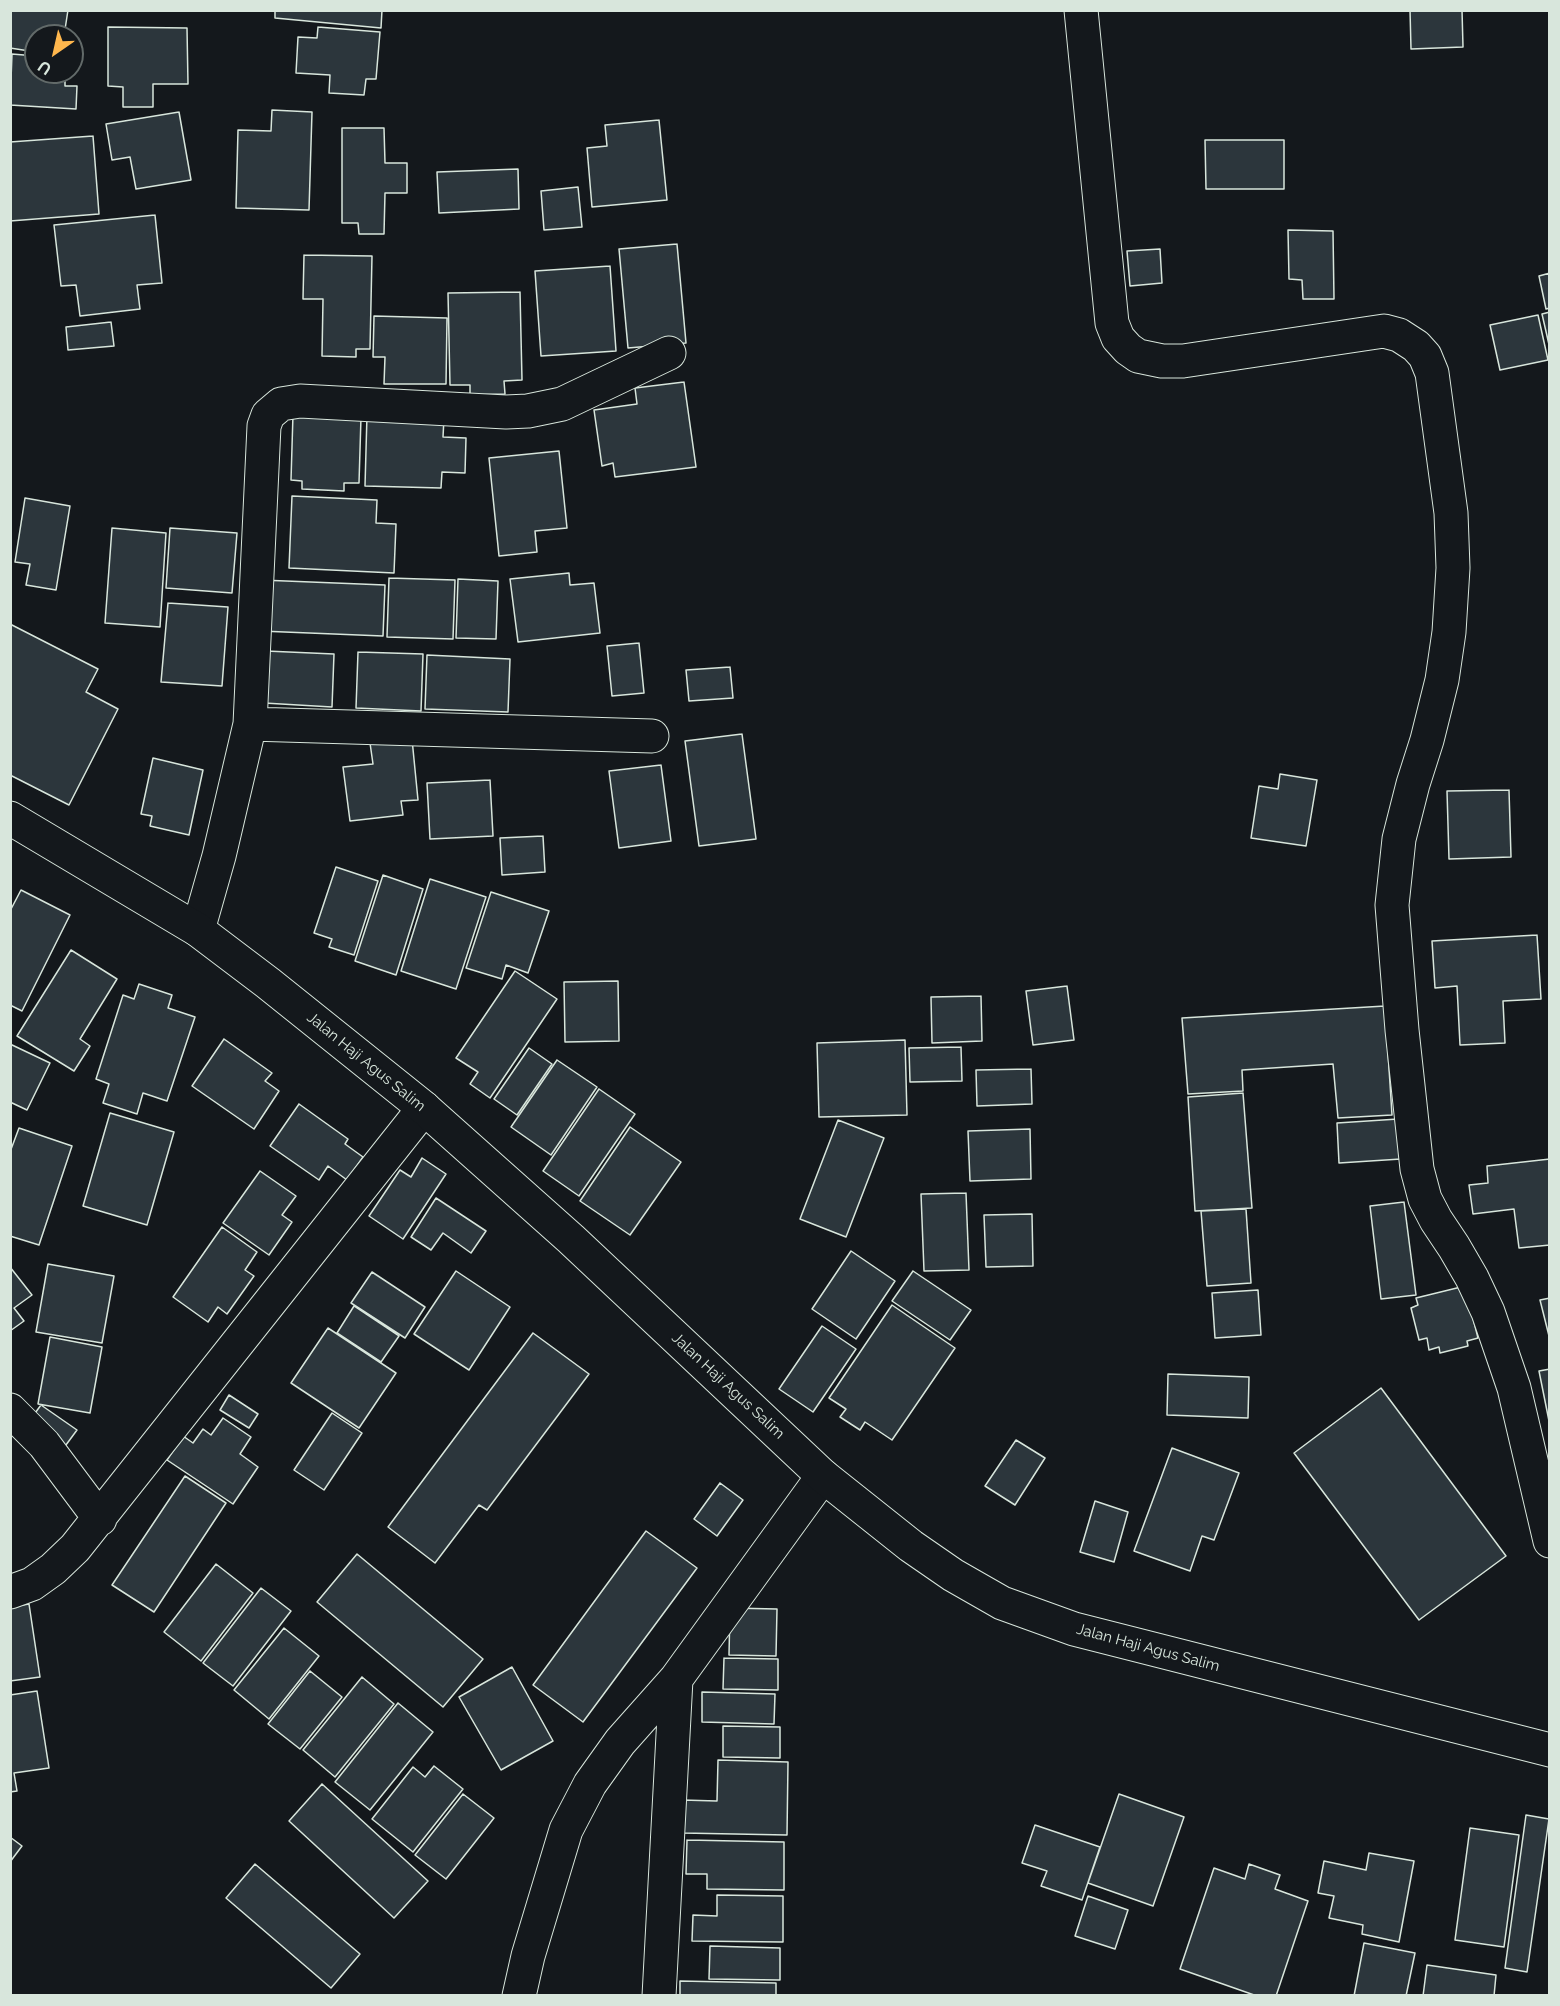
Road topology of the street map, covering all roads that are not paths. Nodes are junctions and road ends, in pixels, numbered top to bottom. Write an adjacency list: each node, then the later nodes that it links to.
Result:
1 (1081, 10): 11 (street)
2 (669, 353): 3 (street)
3 (249, 724): 4 (street); 6 (street)
4 (652, 736)
5 (10, 818): 6 (street, Jalan Haji Agus Salim)
6 (198, 930): 7 (street, Jalan Haji Agus Salim)
7 (424, 1108): 9 (street, Jalan Haji Agus Salim); 10 (street)
8 (10, 1410): 10 (street)
9 (824, 1476): 13 (street); 14 (street, Jalan Haji Agus Salim)
10 (100, 1519): 12 (street)
11 (1550, 1541)
12 (10, 1592)
13 (676, 1679): 15 (street); 16 (street)
14 (1550, 1750)
15 (519, 1995)
16 (659, 1995)

